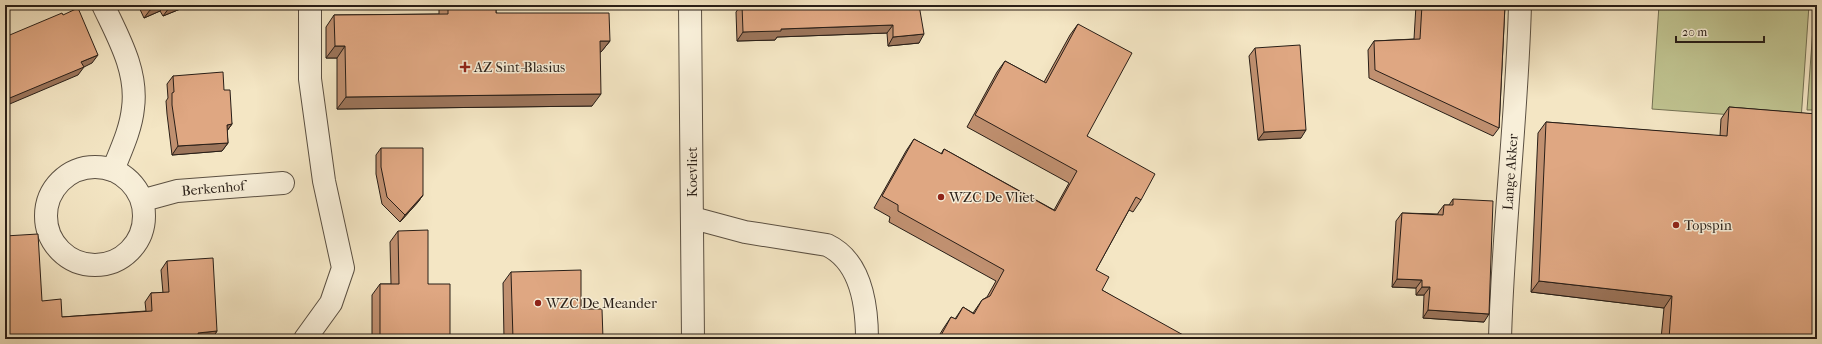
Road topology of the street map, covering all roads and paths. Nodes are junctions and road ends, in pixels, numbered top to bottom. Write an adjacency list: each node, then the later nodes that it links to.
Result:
1 (103, 5): 5 (street)
2 (310, 5): 9 (street)
3 (690, 5): 8 (street, Koevliet)
4 (1520, 5): 12 (street, Lange Akker)
5 (113, 170): 7 (street); 7 (street)
6 (282, 183): 7 (street, Berkenhof)
7 (144, 200)
8 (693, 218): 10 (street, Koevliet); 11 (street)
9 (305, 339)
10 (693, 339)
11 (867, 339)
12 (1500, 339)

